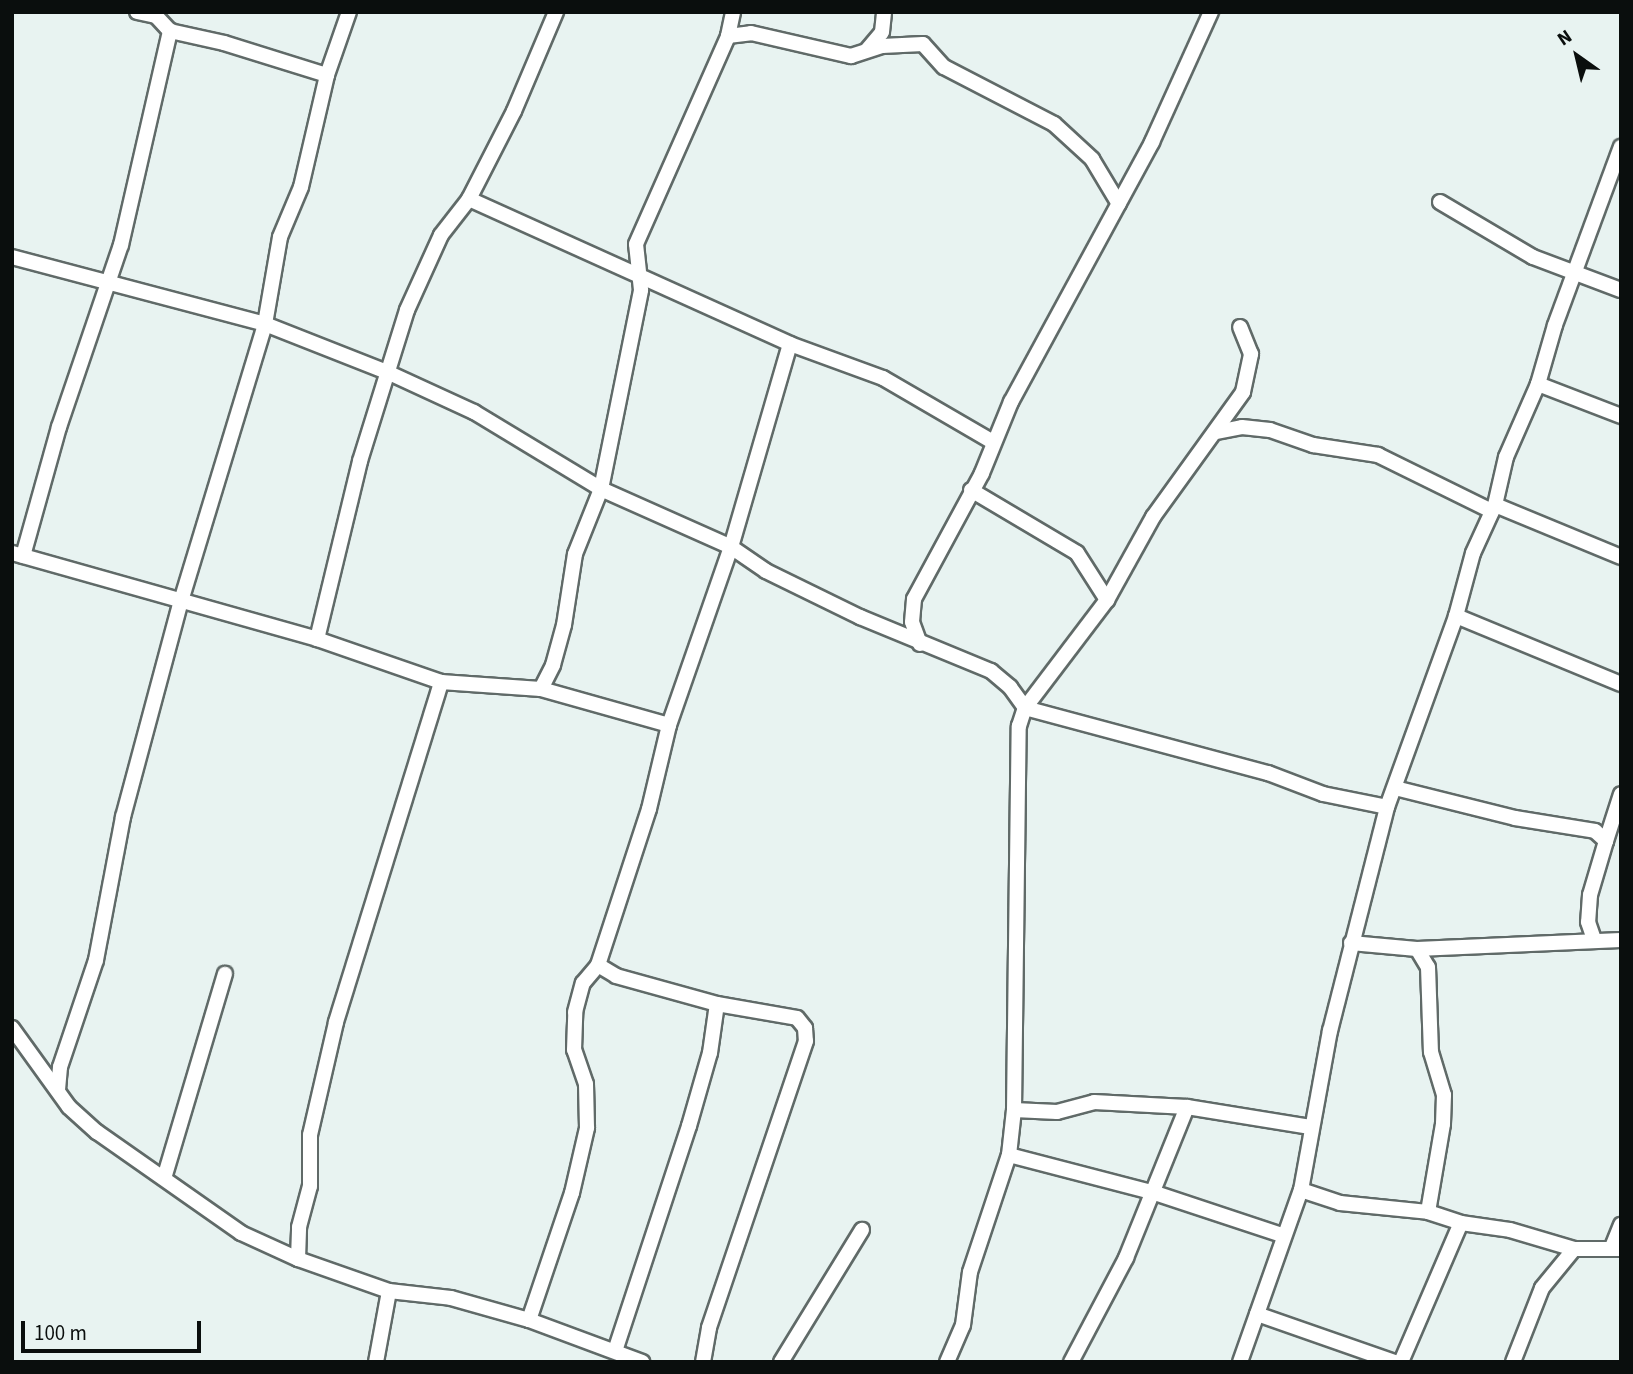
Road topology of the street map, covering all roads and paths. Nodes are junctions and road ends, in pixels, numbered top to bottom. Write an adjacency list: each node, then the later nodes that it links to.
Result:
1 (138, 12): 7 (street)
2 (349, 12): 10 (street)
3 (556, 12): 13 (street)
4 (733, 12): 8 (street)
5 (884, 12): 9 (street)
6 (1211, 12): 15 (street)
7 (170, 32): 10 (street); 19 (street)
8 (728, 37): 9 (street); 18 (street)
9 (866, 51): 15 (street)
10 (327, 75): 21 (street)
11 (1621, 147): 12 (street)
12 (1618, 168): 17 (street)
13 (469, 199): 18 (street); 24 (street)
14 (1440, 202): 17 (street)
15 (1119, 204): 28 (street)
16 (12, 257): 19 (street)
17 (1574, 273): 20 (street); 25 (street)
18 (639, 277): 23 (street); 29 (street)
19 (109, 283): 21 (street); 33 (street)
20 (1621, 290)
21 (265, 324): 24 (street); 36 (street)
22 (1240, 327): 27 (street)
23 (790, 344): 28 (street); 32 (street)
24 (387, 372): 29 (street); 38 (street)
25 (1538, 384): 26 (street); 31 (street)
26 (1621, 416)
27 (1217, 432): 31 (street); 35 (street)
28 (993, 442): 30 (street)
29 (601, 489): 32 (street); 42 (street)
30 (971, 490): 35 (street); 39 (street)
31 (1493, 508): 34 (street); 37 (street)
32 (731, 547): 39 (street); 44 (street)
33 (18, 555): 36 (street)
34 (1621, 557)
35 (1107, 600): 43 (street)
36 (181, 601): 38 (street); 57 (street)
37 (1456, 616): 41 (street); 45 (street)
38 (317, 639): 40 (street)
39 (920, 644): 43 (street)
40 (441, 682): 42 (street); 72 (street)
41 (1621, 684)
42 (541, 689): 44 (street)
43 (1025, 708): 47 (street); 59 (street)
44 (669, 725): 53 (street)
45 (1395, 788): 47 (street); 48 (street)
46 (1621, 794): 48 (street)
47 (1387, 807): 51 (street)
48 (1606, 841): 49 (street)
49 (1594, 939): 50 (street); 52 (street)
50 (1621, 940)
51 (1351, 943): 52 (street); 60 (street)
52 (1417, 948): 65 (street)
53 (598, 965): 55 (street); 75 (street)
54 (225, 974): 62 (street)
55 (717, 1004): 76 (street); 79 (street)
56 (12, 1028): 57 (street)
57 (58, 1090): 62 (street)
58 (1187, 1107): 59 (street); 60 (street); 64 (street)
59 (1014, 1111): 61 (street)
60 (1310, 1127): 63 (street)
61 (1009, 1155): 64 (street); 81 (street)
62 (165, 1175): 72 (street)
63 (1301, 1190): 65 (street); 69 (street)
64 (1155, 1193): 69 (street); 82 (street)
65 (1428, 1212): 66 (street)
66 (1461, 1223): 71 (street); 85 (street)
67 (1621, 1225): 70 (street)
68 (862, 1230): 80 (street)
69 (1282, 1235): 74 (street)
70 (1616, 1248): 71 (street)
71 (1574, 1249): 86 (street)
72 (298, 1259): 73 (street)
73 (389, 1291): 75 (street); 77 (street)
74 (1257, 1314): 83 (street); 84 (street)
75 (529, 1320): 76 (street)
76 (614, 1351): 78 (street)
77 (376, 1362)
78 (642, 1362)
79 (703, 1362)
80 (781, 1362)
81 (947, 1362)
82 (1071, 1362)
83 (1240, 1362)
84 (1395, 1362)
85 (1401, 1362)
86 (1513, 1362)

